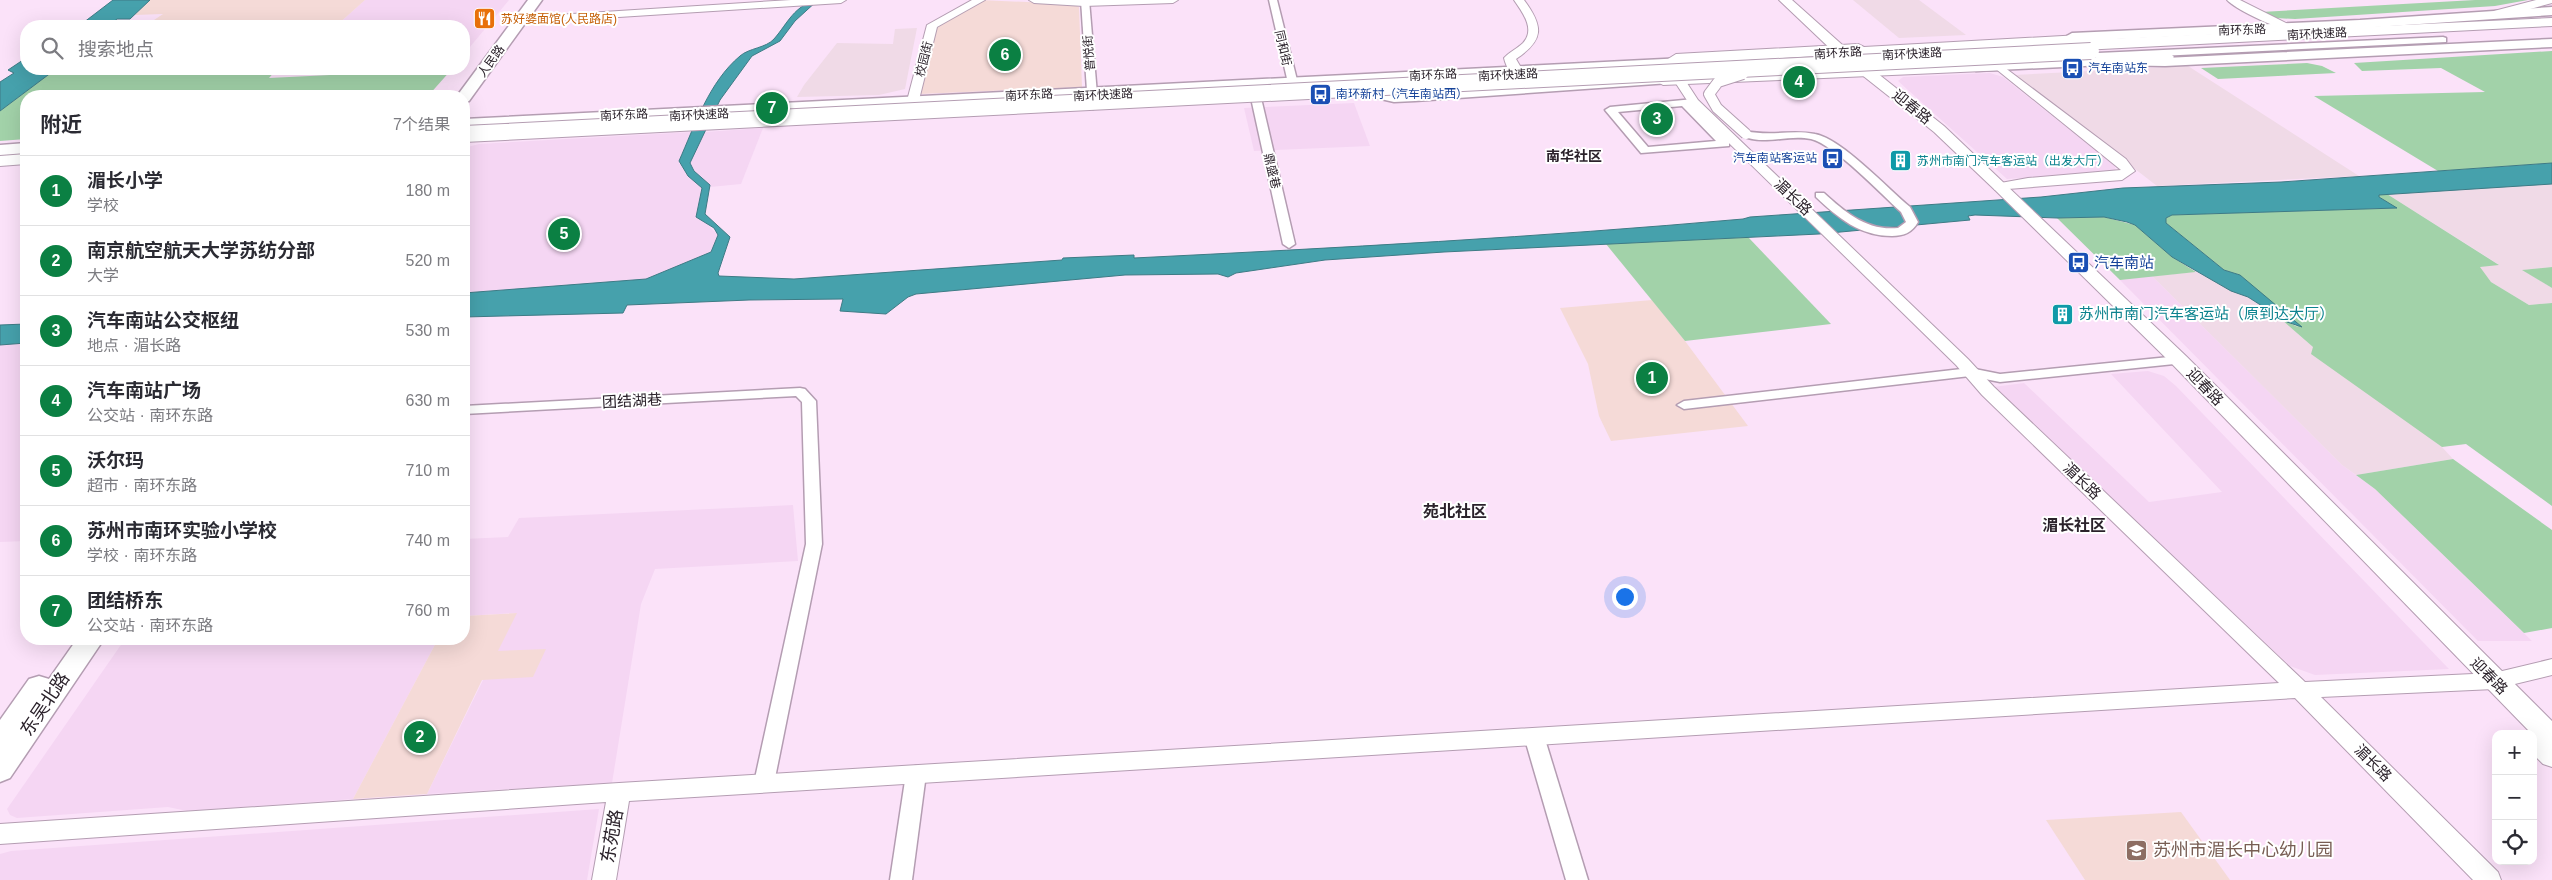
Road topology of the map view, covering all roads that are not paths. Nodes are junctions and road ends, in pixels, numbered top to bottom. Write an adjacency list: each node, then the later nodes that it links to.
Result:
1 (525, 0): 19 (main road, 人民路)
2 (535, 0): 19 (main road, 人民路)
3 (822, 0): 4 (street); 19 (street)
4 (841, 0)
5 (980, 0): 47 (street, 校园街)
6 (1034, 0): 15 (street)
7 (1173, 0): 15 (street)
8 (1272, 0): 40 (street, 同和街)
9 (1519, 0): 38 (street)
10 (1778, 0): 33 (main road)
11 (1785, 0): 33 (main road)
12 (2224, 0): 22 (street)
13 (2232, 0): 23 (street)
14 (2550, 0): 17 (main road)
15 (1085, 2): 45 (street, 普悦街)
16 (2552, 11): 17 (main road, 南环东路)
17 (2498, 14): 18 (main road, 南环东路)
18 (2446, 17): 20 (highway); 21 (main road, 南环东路)
19 (515, 21): 36 (main road, 人民路); 42 (main road, 人民路)
20 (2551, 23): 21 (highway); 23 (highway, 南环快速路); 24 (highway); 25 (highway, 南环快速路); 29 (highway, 南环快速路)
21 (2360, 24): 23 (main road, 南环东路)
22 (2261, 29): 23 (main road, 南环东路); 27 (main road, 南环东路)
23 (2285, 32): 24 (highway); 32 (highway, 南环快速路)
24 (2212, 36): 31 (highway)
25 (2486, 36): 28 (highway); 29 (highway, 南环快速路)
26 (2552, 38): 29 (highway)
27 (1990, 40): 33 (highway)
28 (2443, 40): 29 (highway); 32 (street)
29 (2390, 42): 32 (highway); 32 (highway, 南环快速路)
30 (2552, 43): 32 (main road, 南环东路)
31 (1953, 52): 33 (highway); 34 (main road)
32 (2094, 53): 35 (main road, 南环东路); 45 (highway, 南环快速路, bridge); 59 (street, bridge)
33 (1848, 61): 34 (main road, 南环东路); 35 (highway); 38 (main road, 南环东路); 39 (highway); 45 (highway); 58 (main road, 迎春路)
34 (1970, 67): 35 (main road, 南环东路)
35 (2000, 67): 58 (street)
36 (470, 75)
37 (470, 75): 41 (main road, 人民路)
38 (1521, 77): 40 (main road, 南环东路); 43 (main road, 南环东路)
39 (1678, 79): 43 (main road); 45 (highway, bridge); 46 (street, 湄长路)
40 (1294, 89): 43 (main road, 南环东路); 44 (main road, 南环东路); 45 (main road, 南环东路)
41 (457, 90)
42 (469, 90)
43 (1368, 92)
44 (1256, 98): 45 (main road, 南环东路); 60 (street, 鼎盛巷)
45 (1098, 99): 47 (main road, 南环东路); 49 (highway, 南环快速路); 50 (highway, 南环快速路, bridge)
46 (1690, 103): 46 (street); 62 (street, 湄长路)
47 (911, 108): 48 (main road, 南环东路); 51 (main road, 南环东路)
48 (470, 125)
49 (470, 125)
50 (470, 134)
51 (470, 139)
52 (20, 150): 53 (highway)
53 (0, 152)
54 (20, 159): 55 (highway)
55 (0, 161)
56 (20, 164): 57 (main road)
57 (0, 166)
58 (2002, 193): 61 (main road, 迎春路)
59 (1820, 195)
60 (1289, 244)
61 (2170, 360): 62 (street); 68 (main road, 迎春路)
62 (1970, 372): 63 (street); 69 (street, 湄长路)
63 (1684, 405)
64 (470, 410): 78 (street, 团结湖巷)
65 (69, 645): 73 (main road, 东吴北路)
66 (87, 645): 76 (main road, 东吴北路)
67 (2552, 667): 68 (street)
68 (2485, 681): 69 (street); 70 (main road, 迎春路); 72 (main road, 迎春路)
69 (2300, 690): 71 (street); 84 (street, 湄长路)
70 (2526, 730)
71 (1534, 736): 77 (street); 83 (street)
72 (2552, 737)
73 (0, 742)
74 (2537, 742): 75 (main road)
75 (2552, 757)
76 (0, 770)
77 (916, 774): 78 (street); 82 (street)
78 (764, 783): 79 (street)
79 (619, 792): 80 (street); 81 (street, 东苑路)
80 (0, 834)
81 (604, 880)
82 (900, 880)
83 (1577, 880)
84 (2489, 880)

